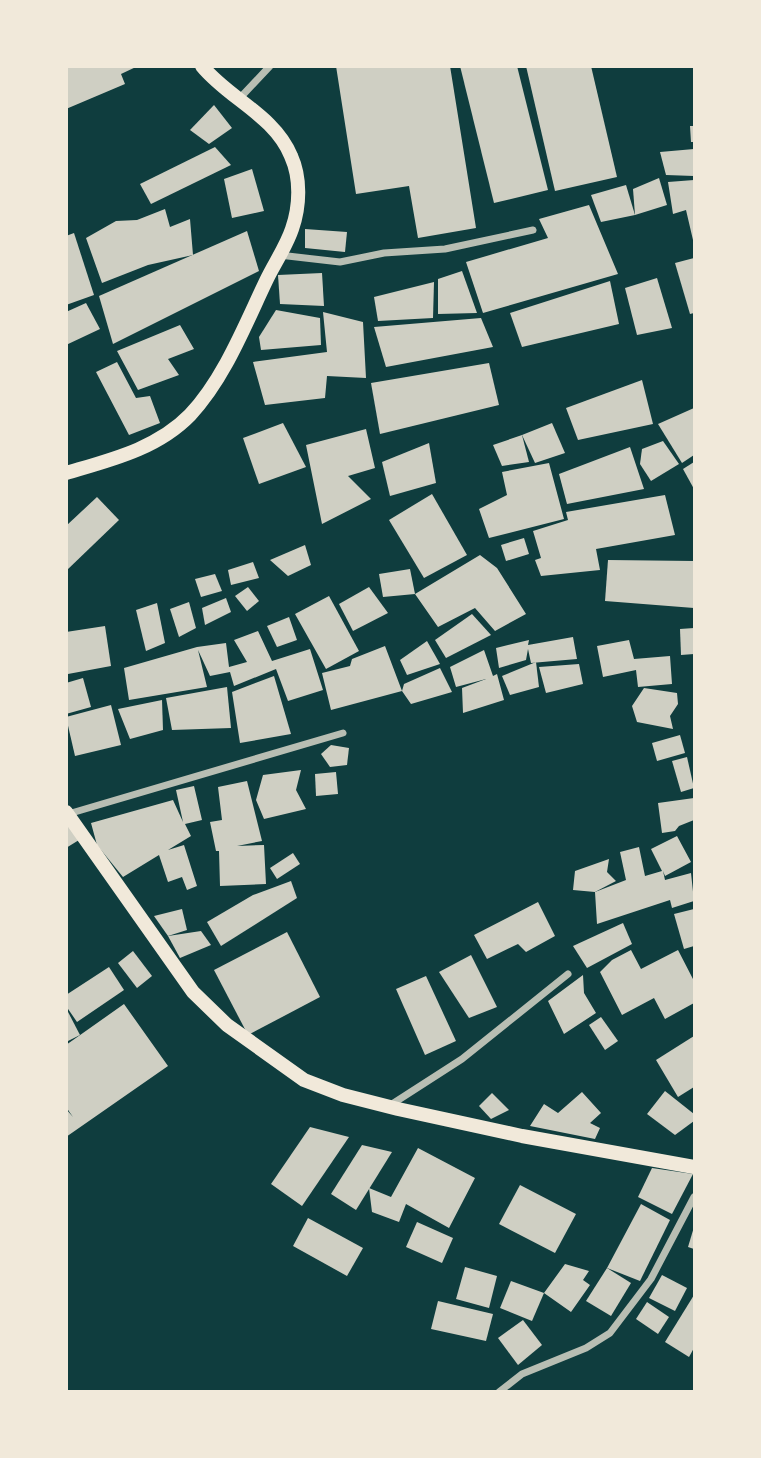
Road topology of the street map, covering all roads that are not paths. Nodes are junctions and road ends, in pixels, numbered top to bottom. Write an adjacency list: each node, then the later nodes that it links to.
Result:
1 (202, 66): 3 (main road)
2 (270, 66): 3 (street)
3 (239, 99): 5 (main road)
4 (533, 230): 5 (street)
5 (279, 255): 6 (main road)
6 (66, 473)
7 (343, 733): 8 (street)
8 (67, 813): 10 (main road)
9 (568, 974): 10 (street)
10 (388, 1106): 11 (main road)
11 (695, 1167)
12 (695, 1197): 13 (street)
13 (499, 1391)

